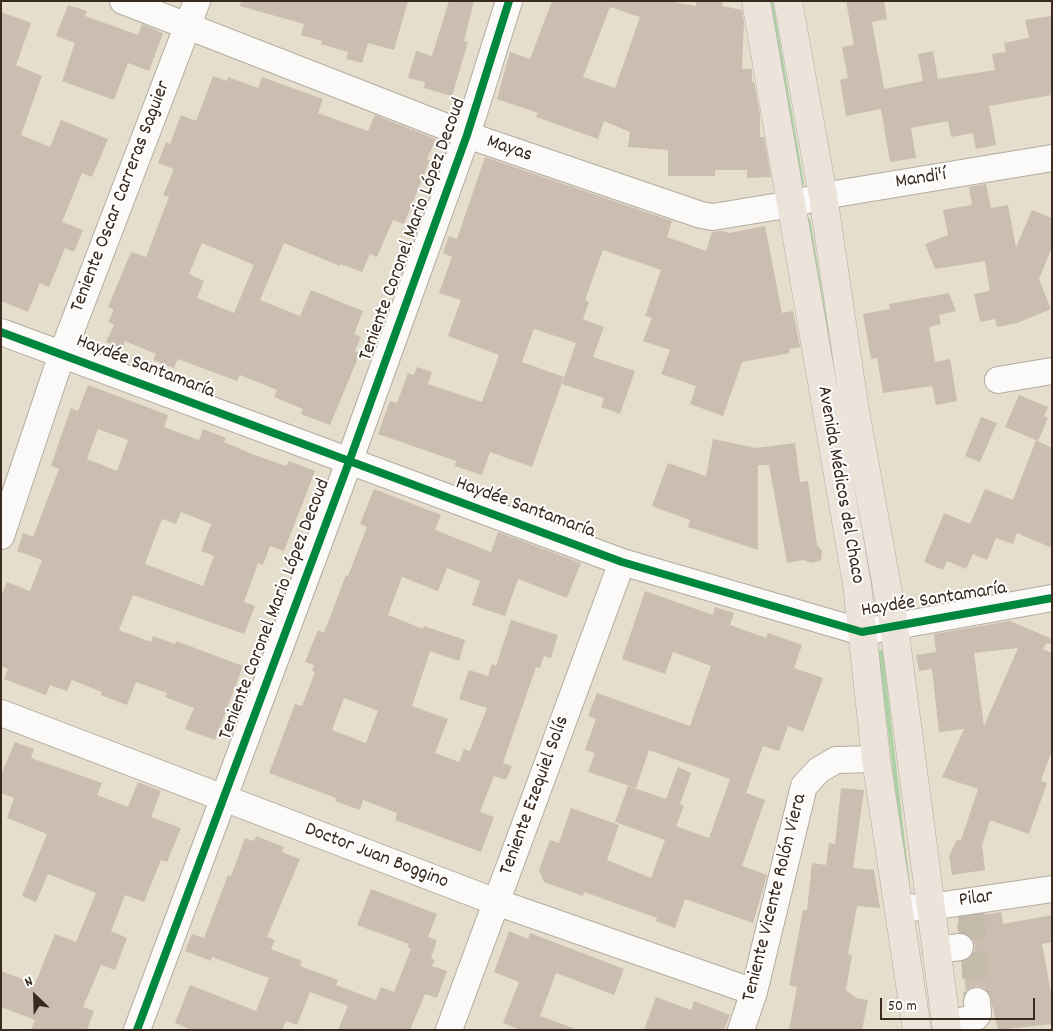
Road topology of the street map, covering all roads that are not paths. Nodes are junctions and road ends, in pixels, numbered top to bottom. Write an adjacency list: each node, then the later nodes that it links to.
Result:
1 (123, 1): 6 (street, Mayas)
2 (197, 1): 6 (street, Teniente Oscar Carreras Saguier)
3 (509, 1): 7 (street, Teniente Coronel Mario López Decoud)
4 (756, 1): 10 (main road, Avenida Médicos del Chaco)
5 (788, 1): 9 (main road, Avenida Médicos del Chaco)
6 (187, 28): 7 (street, Mayas); 12 (street, Teniente Oscar Carreras Saguier)
7 (466, 135): 10 (street, Mayas); 15 (street, Teniente Coronel Mario López Decoud)
8 (1052, 158): 9 (street, Mandi'í)
9 (823, 196): 10 (street, Mandi'í); 19 (main road, Avenida Médicos del Chaco)
10 (792, 204): 20 (main road, Avenida Médicos del Chaco)
11 (1, 332): 12 (street, Haydée Santamaría)
12 (62, 354): 15 (street, Haydée Santamaría); 16 (street, Teniente Oscar Carreras Saguier)
13 (1052, 371): 14 (street)
14 (998, 380)
15 (349, 462): 17 (street, Haydée Santamaría); 23 (street, Teniente Coronel Mario López Decoud)
16 (1, 536)
17 (622, 562): 20 (street, Haydée Santamaría); 25 (street, Teniente Ezequiel Solís)
18 (1052, 598): 19 (street, Haydée Santamaría)
19 (894, 626): 20 (street, Haydée Santamaría); 26 (main road, Avenida Médicos del Chaco)
20 (862, 632): 22 (main road, Avenida Médicos del Chaco)
21 (1, 713): 23 (street, Doctor Juan Boggino)
22 (876, 759): 27 (main road, Avenida Médicos del Chaco); 28 (street, Teniente Vicente Rolón Viera)
23 (223, 798): 25 (street, Doctor Juan Boggino); 31 (street, Teniente Coronel Mario López Decoud)
24 (1052, 889): 26 (street, Pilar)
25 (496, 902): 28 (street, Doctor Juan Boggino); 32 (street, Teniente Ezequiel Solís)
26 (930, 907): 27 (street, Pilar); 30 (main road, Avenida Médicos del Chaco)
27 (900, 908): 34 (main road, Avenida Médicos del Chaco)
28 (754, 992): 33 (street, Teniente Vicente Rolón Viera)
29 (978, 1001): 30 (street)
30 (947, 1027)
31 (137, 1030)
32 (449, 1030)
33 (741, 1030)
34 (917, 1030)

